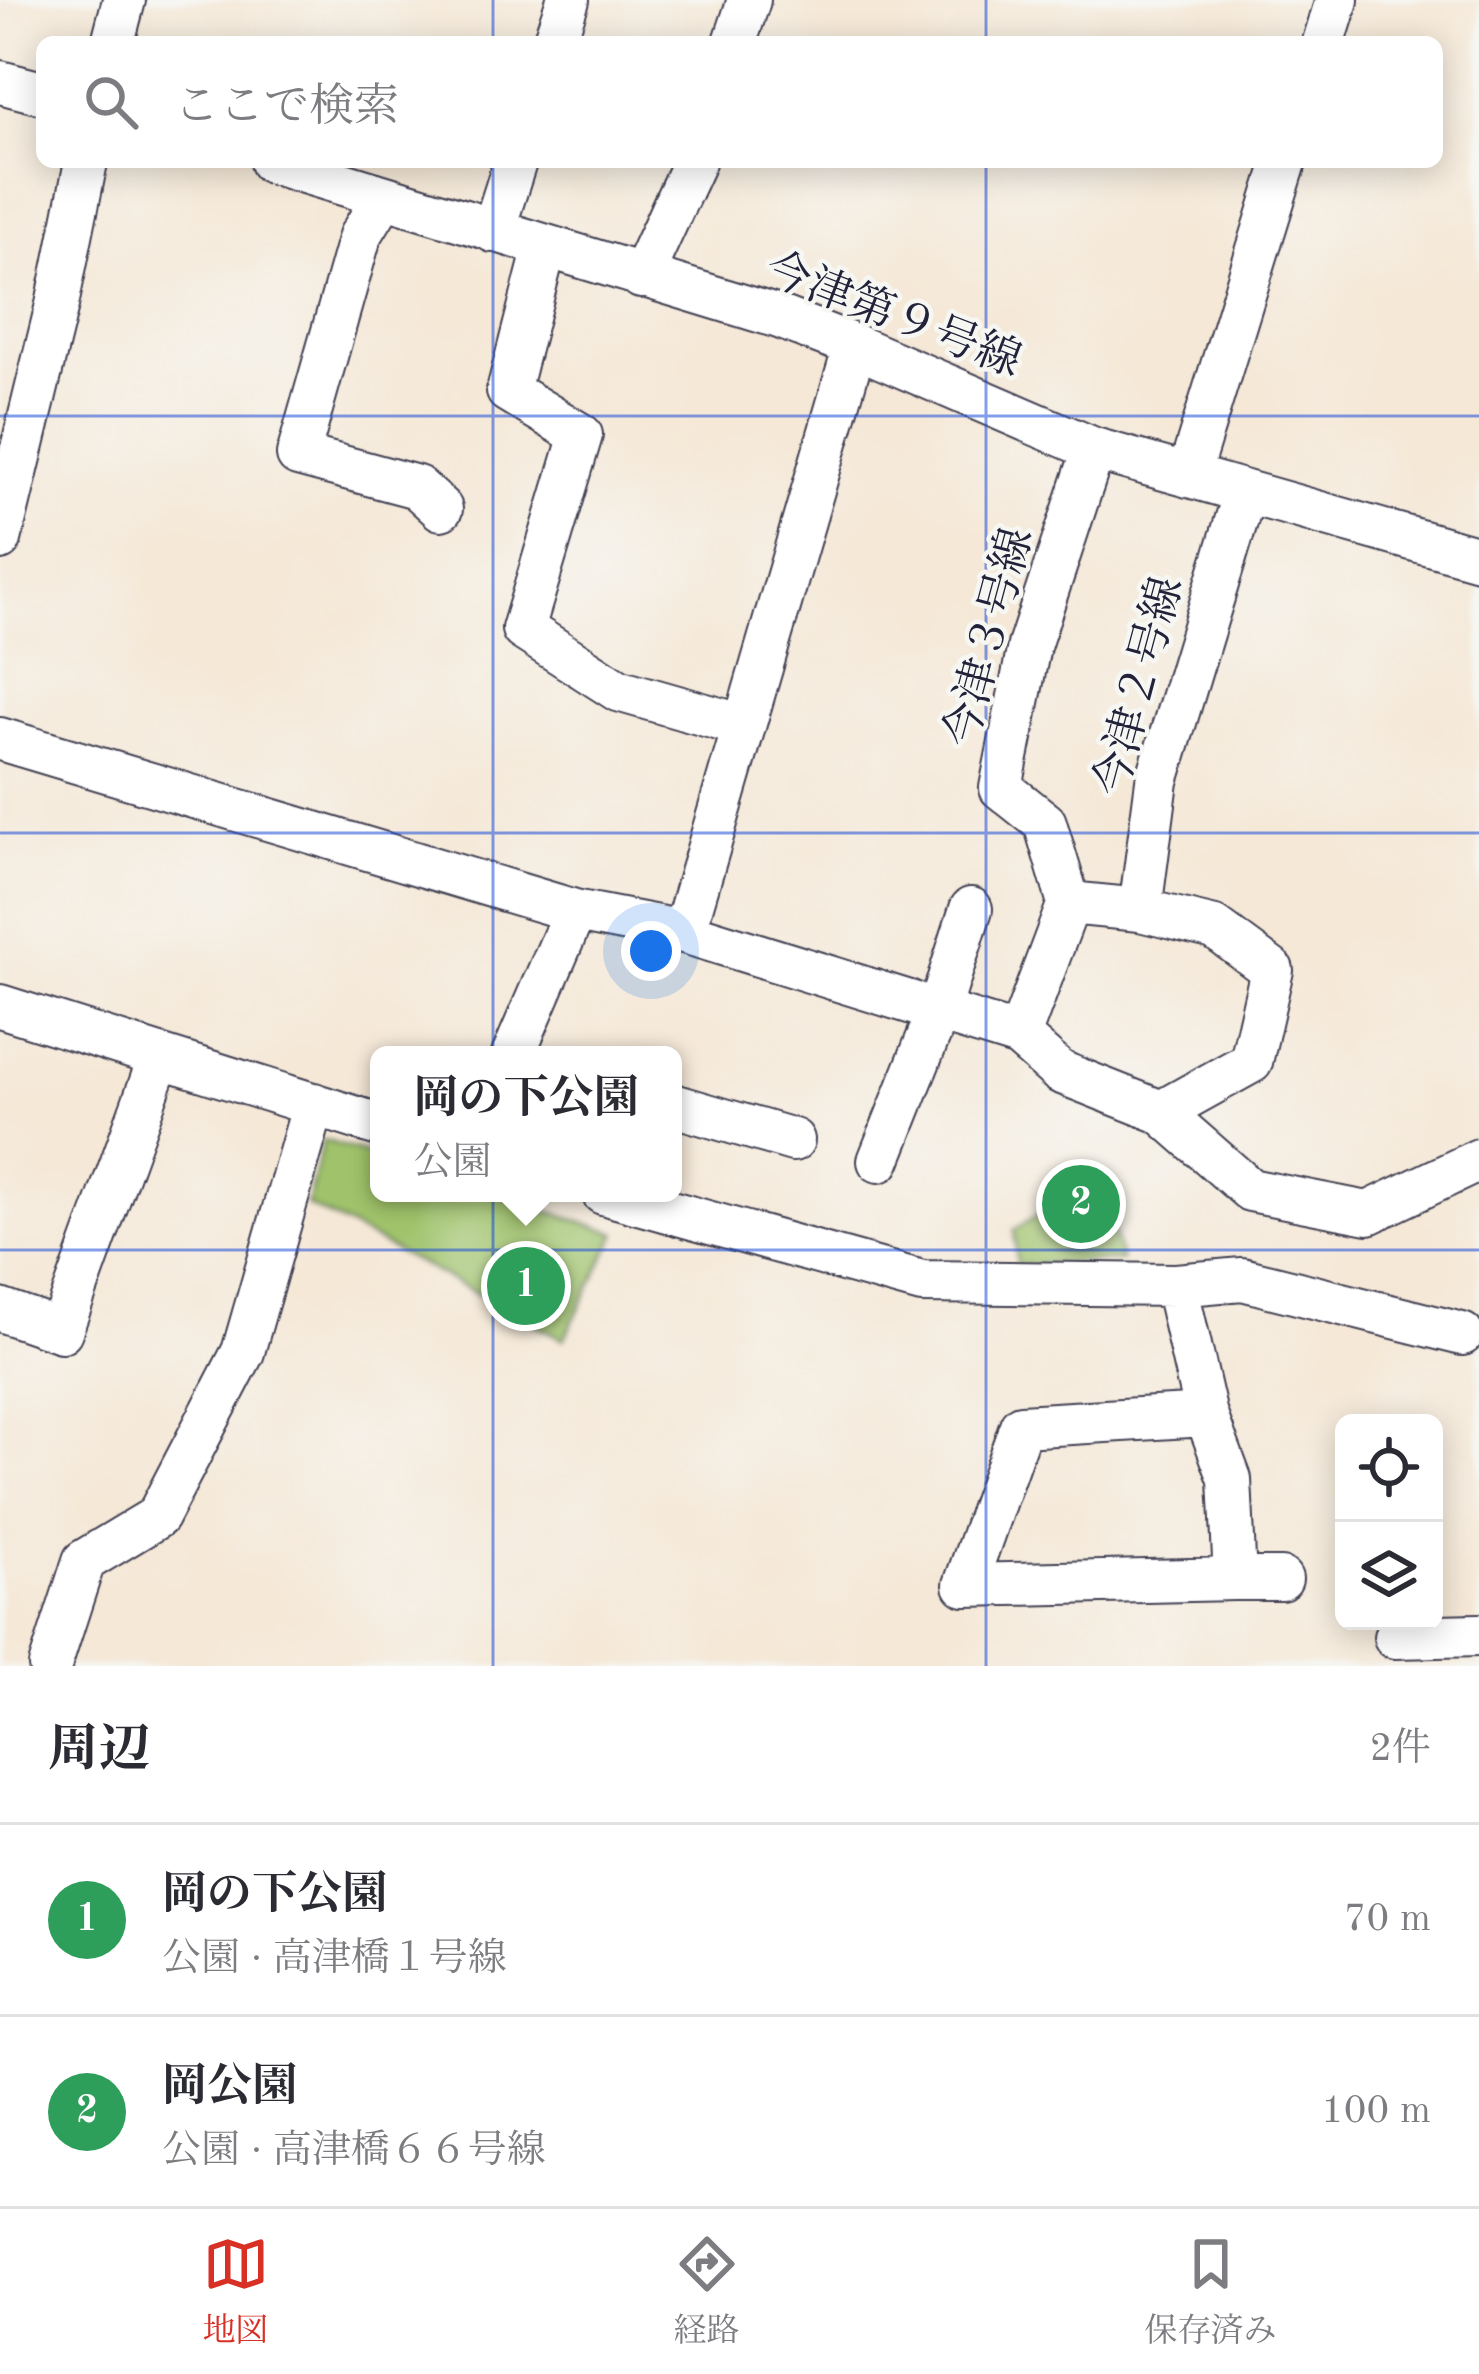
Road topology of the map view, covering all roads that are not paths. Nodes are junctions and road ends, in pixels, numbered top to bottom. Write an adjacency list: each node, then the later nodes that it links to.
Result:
1 (124, 0): 5 (street)
2 (568, 0): 6 (street)
3 (749, 0): 7 (street)
4 (1337, 0): 8 (street)
5 (115, 36)
6 (556, 36)
7 (737, 36)
8 (1326, 36)
9 (0, 82): 10 (street)
10 (36, 91)
11 (85, 168): 25 (street)
12 (290, 168): 16 (street, 今津第９号線)
13 (513, 168): 17 (street)
14 (691, 168): 19 (street)
15 (1283, 168): 22 (street)
16 (384, 197): 17 (street, 今津第９号線); 24 (street)
17 (493, 231): 18 (street, 今津第９号線)
18 (545, 247): 19 (street, 今津第９号線); 27 (street)
19 (640, 277): 20 (street, 今津第９号線)
20 (855, 346): 21 (street, 今津第９号線); 27 (street)
21 (1094, 449): 22 (street, 今津第９号線); 29 (street, 今津３号線)
22 (1188, 476): 23 (street, 今津第９号線)
23 (1245, 492): 26 (street, 今津第９号線); 31 (street, 今津２号線)
24 (441, 509)
25 (0, 539)
26 (1479, 558)
27 (744, 726): 33 (street)
28 (0, 739): 32 (street)
29 (1069, 903): 31 (street); 36 (street)
30 (971, 909): 35 (street)
31 (1140, 910): 41 (street)
32 (575, 911): 33 (street); 37 (street)
33 (684, 932): 35 (street)
34 (1, 1009): 38 (street)
35 (939, 1010): 36 (street); 45 (street)
36 (1019, 1036): 41 (street)
37 (517, 1046)
38 (160, 1057): 39 (street); 48 (street)
39 (314, 1104): 42 (street); 55 (street)
40 (682, 1108): 43 (street)
41 (1161, 1112): 44 (street)
42 (370, 1122)
43 (793, 1140)
44 (1479, 1160)
45 (879, 1161)
46 (635, 1202): 47 (street)
47 (1176, 1285): 49 (street); 50 (street)
48 (0, 1310)
49 (1462, 1334)
50 (1206, 1415): 51 (street); 51 (street)
51 (1235, 1579): 52 (street)
52 (1281, 1579)
53 (1479, 1635): 54 (street)
54 (1395, 1636)
55 (50, 1666)

